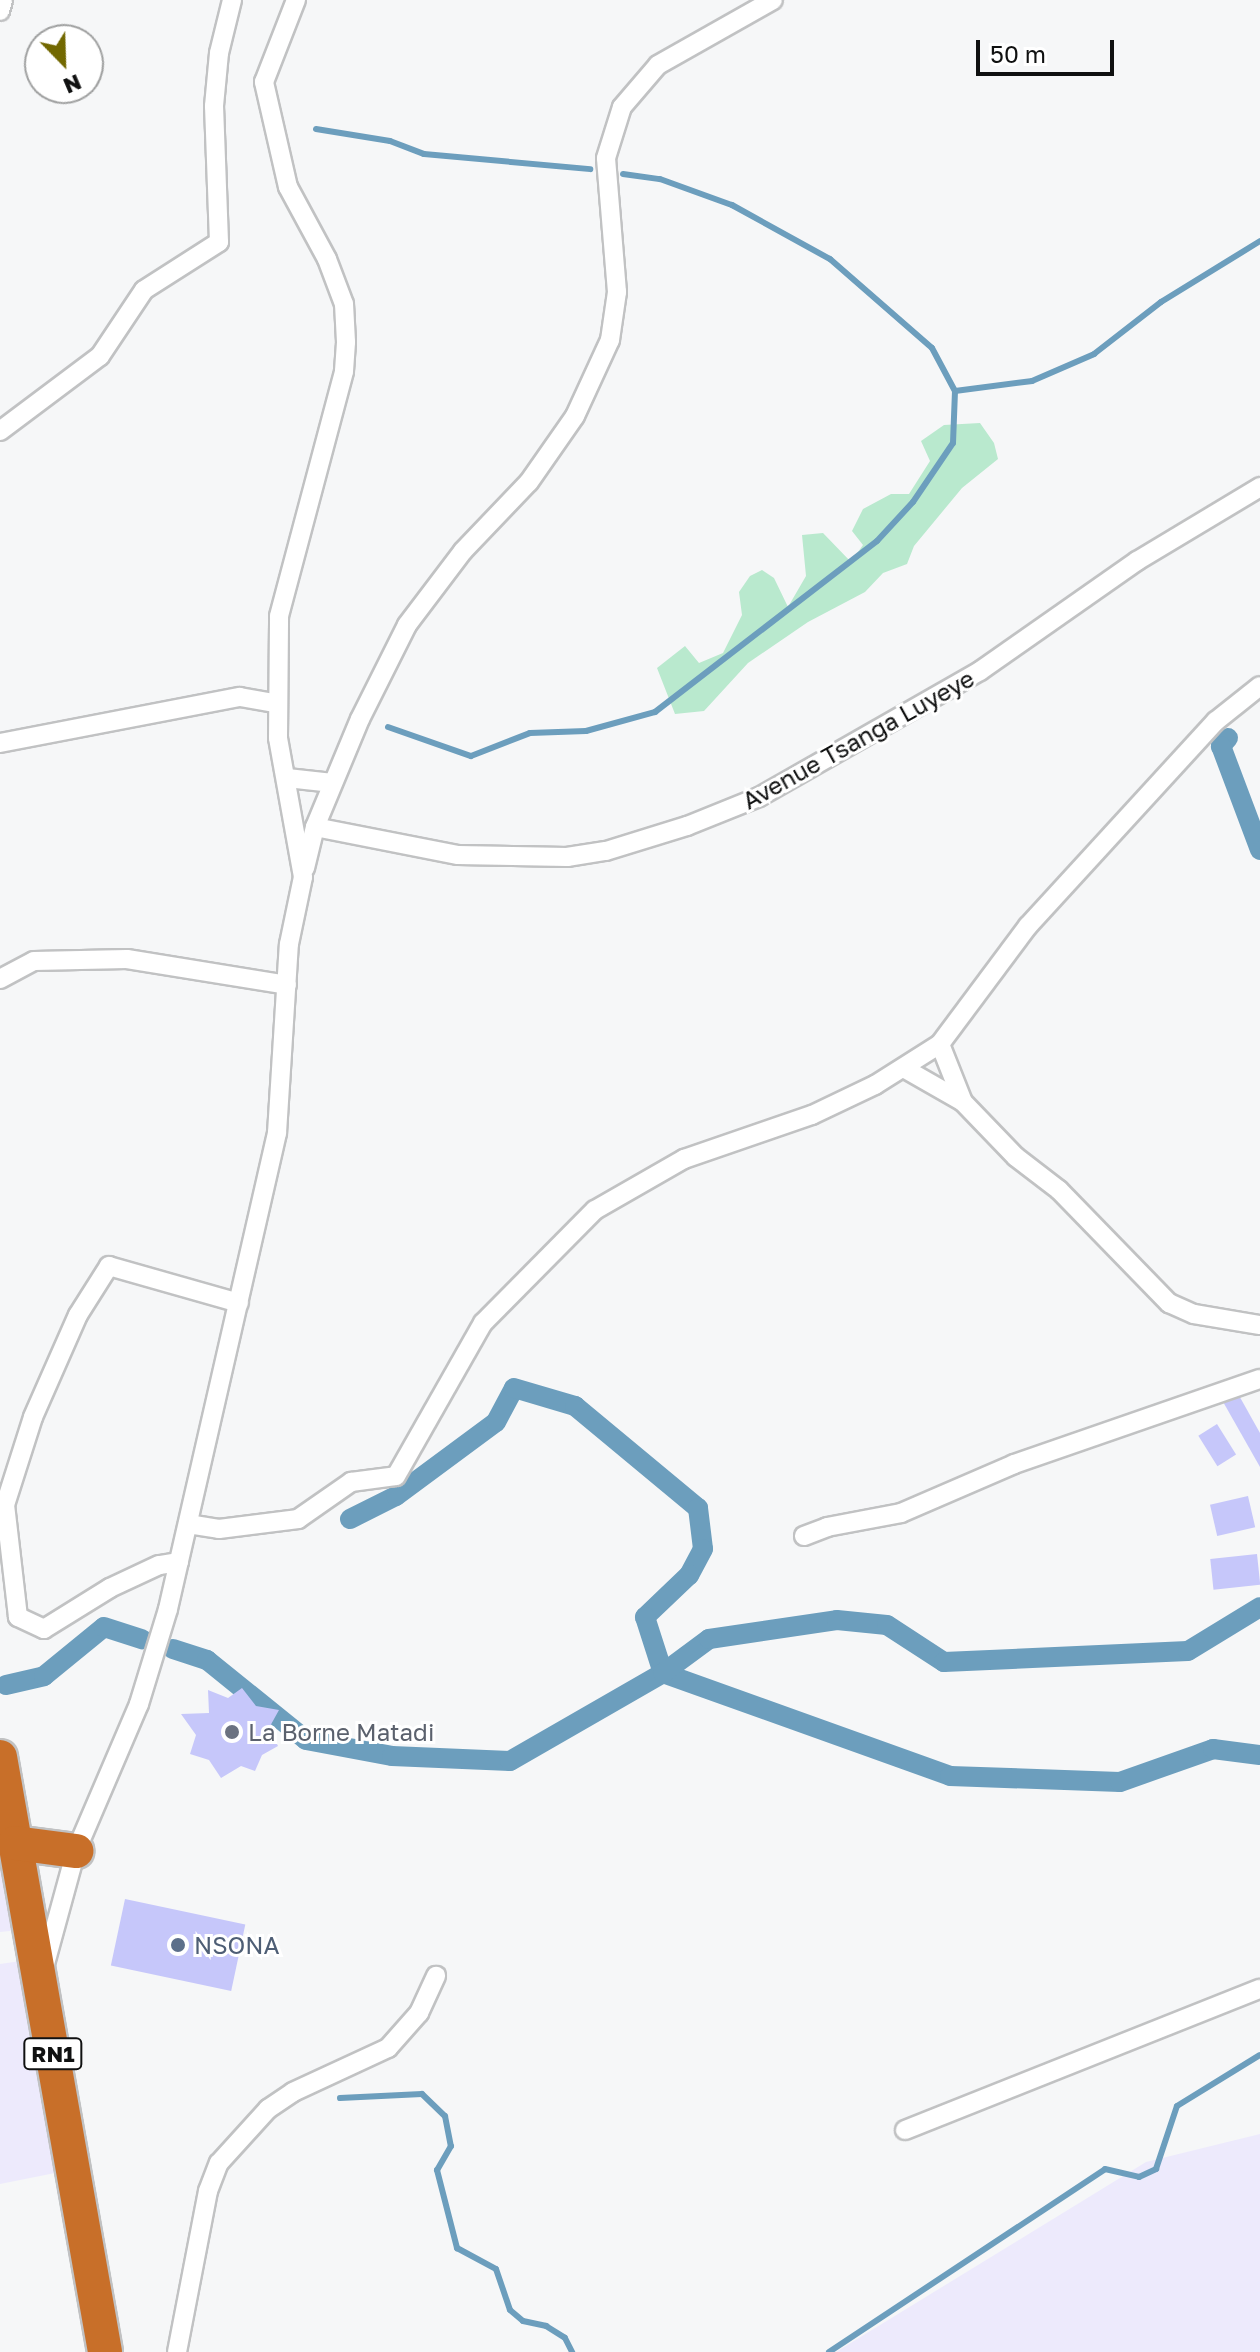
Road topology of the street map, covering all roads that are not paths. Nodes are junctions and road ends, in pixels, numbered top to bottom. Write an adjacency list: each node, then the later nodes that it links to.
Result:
1 (3, 0): 5 (street)
2 (232, 0): 6 (street)
3 (296, 0): 9 (street)
4 (773, 0): 12 (street)
5 (0, 11)
6 (0, 431)
7 (1260, 487): 13 (street, Avenue Tsanga Luyeye)
8 (1260, 686): 17 (street)
9 (275, 703): 10 (street); 11 (street)
10 (0, 743)
11 (287, 778): 12 (street); 14 (street)
12 (333, 783): 13 (street)
13 (315, 827): 14 (street)
14 (303, 877): 16 (street)
15 (0, 979): 16 (street)
16 (287, 985): 20 (street)
17 (940, 1044): 18 (street); 19 (street)
18 (907, 1070): 19 (street); 23 (street)
19 (963, 1102): 21 (street)
20 (239, 1303): 23 (street); 25 (street)
21 (1260, 1325)
22 (1260, 1379): 24 (street)
23 (188, 1524): 25 (street)
24 (804, 1536)
25 (179, 1562): 28 (street)
26 (0, 1757): 27 (highway, RN1)
27 (15, 1843): 28 (highway); 29 (highway, RN1)
28 (76, 1851): 29 (street)
29 (42, 1975): 33 (highway, RN1)
30 (436, 1976): 34 (street)
31 (1260, 1989): 32 (street)
32 (905, 2130)
33 (105, 2352)
34 (177, 2352)

